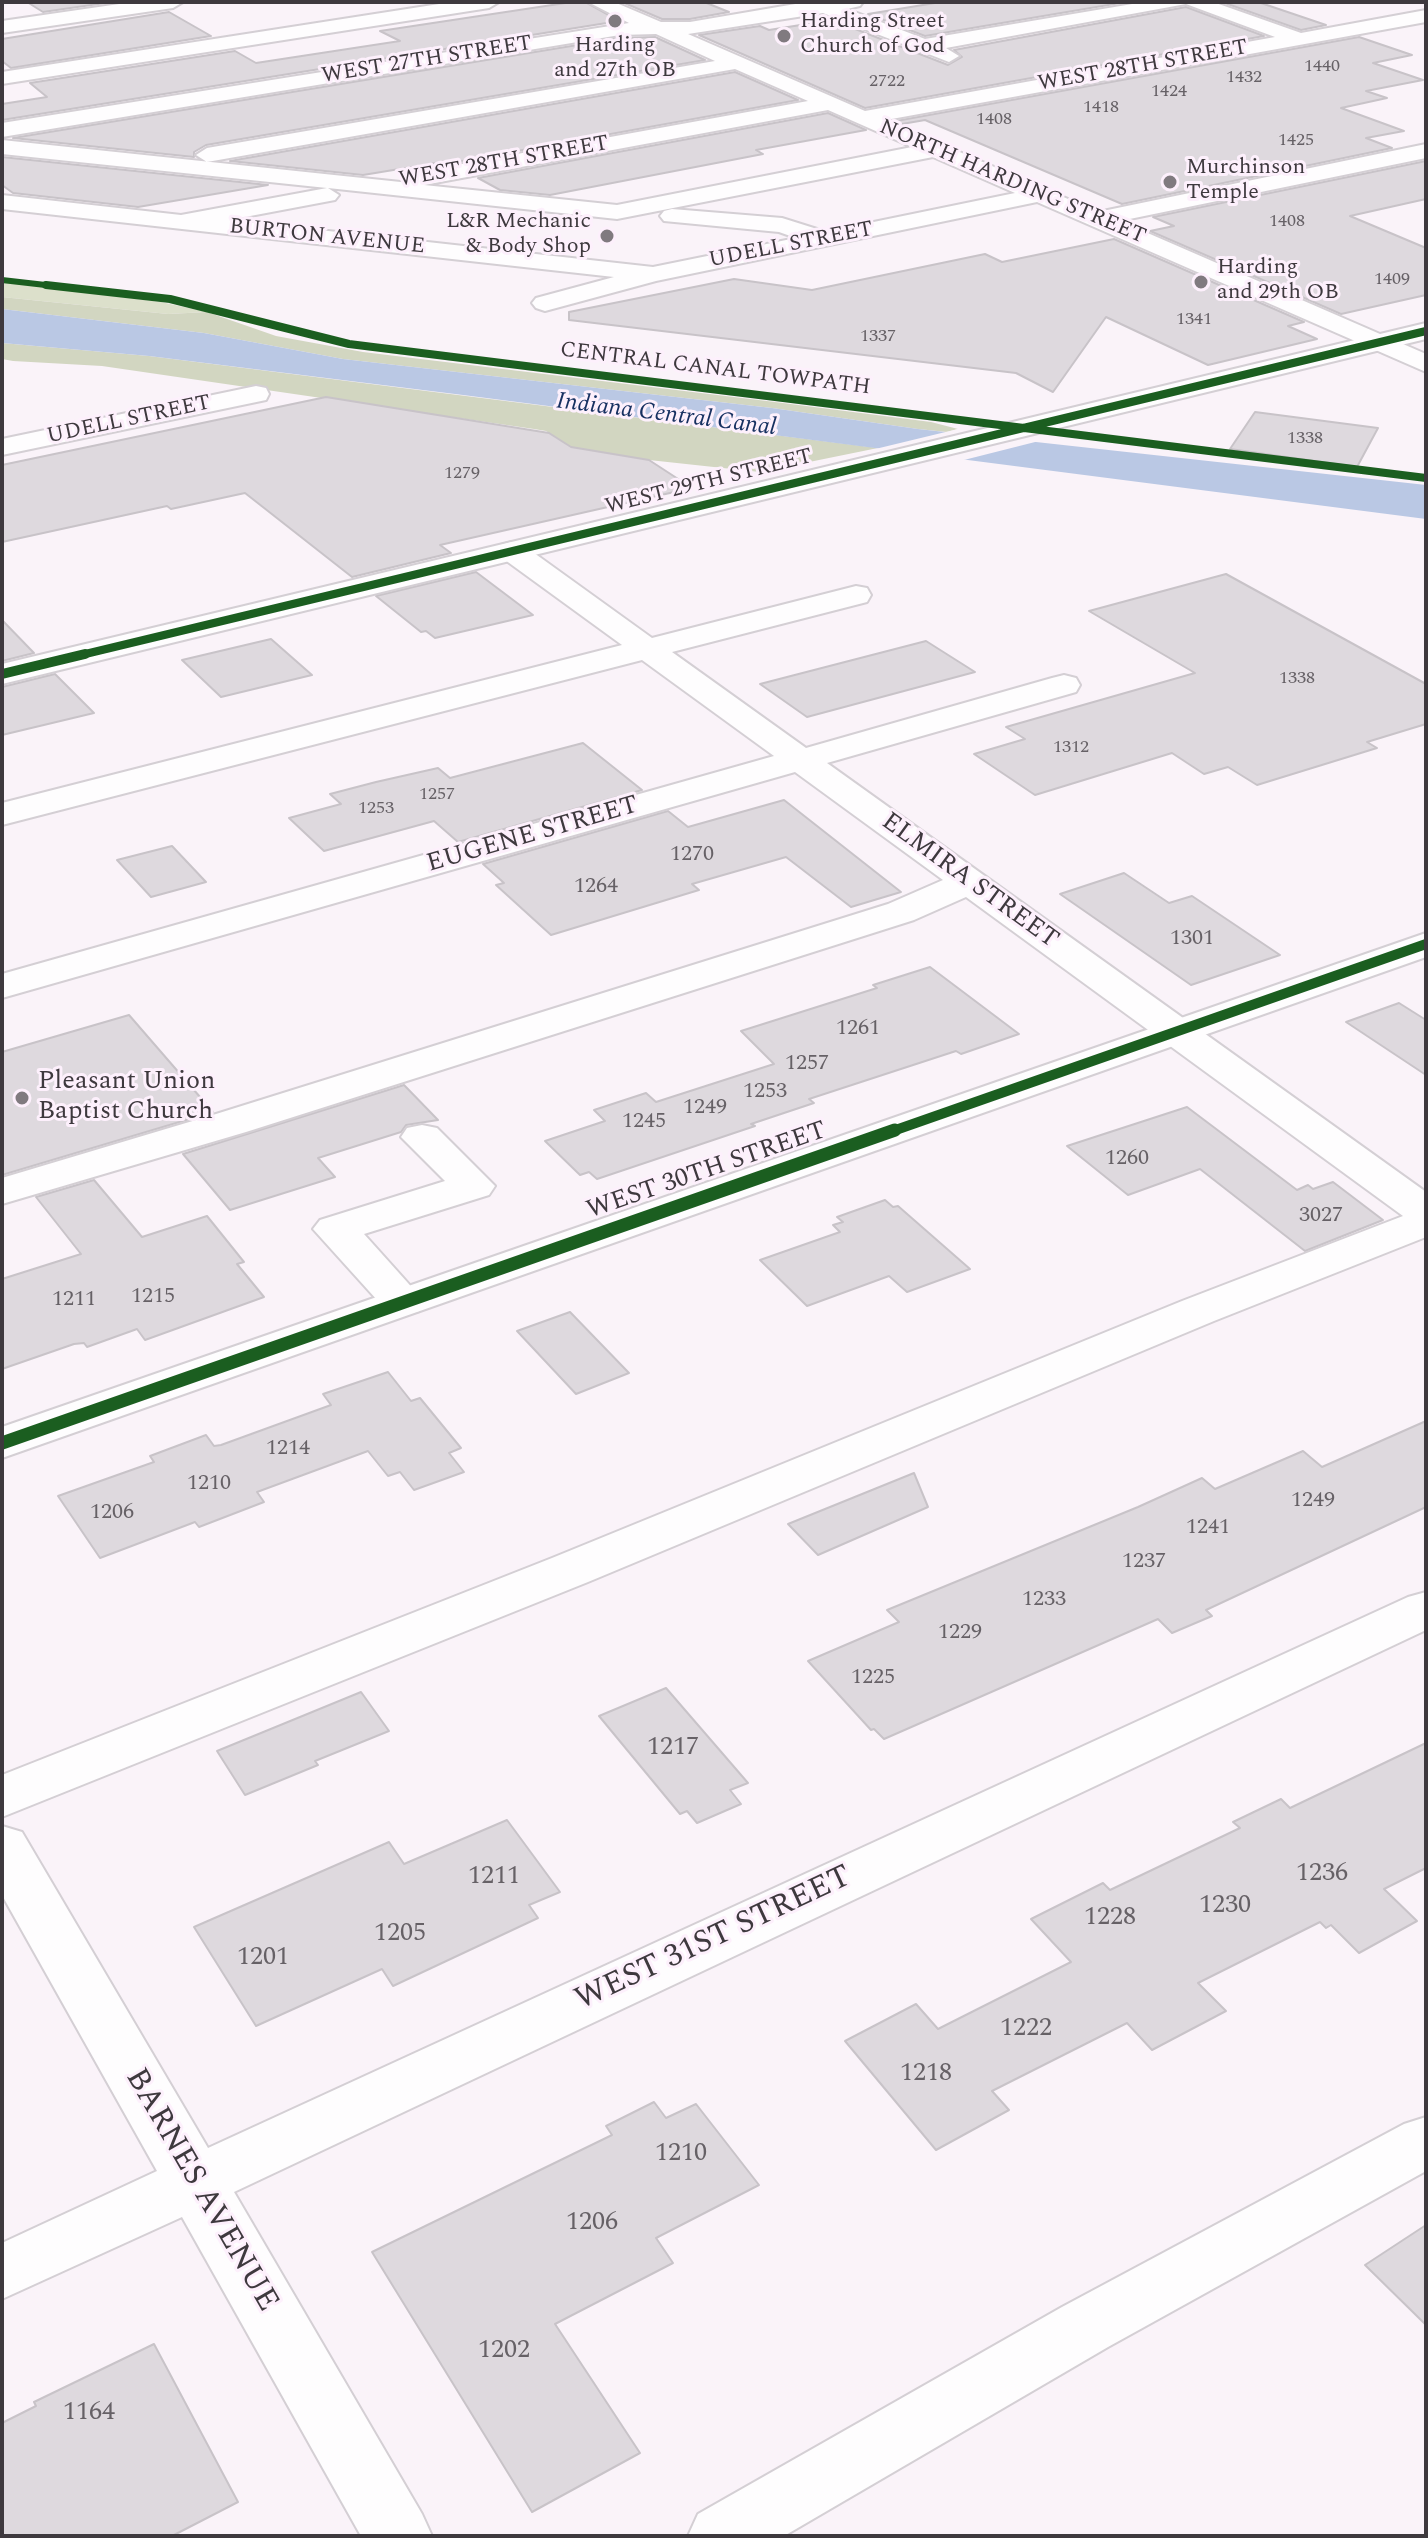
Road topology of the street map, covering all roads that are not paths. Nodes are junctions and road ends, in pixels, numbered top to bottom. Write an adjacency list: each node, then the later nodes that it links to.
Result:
1 (173, 2): 9 (street)
2 (489, 2): 16 (street)
3 (598, 2): 10 (street, NORTH HARDING STREET)
4 (853, 2): 7 (street, WEST 27TH STREET)
5 (1178, 2): 12 (street)
6 (1194, 2): 11 (street)
7 (820, 4): 10 (street, WEST 27TH STREET); 12 (street)
8 (1426, 16): 11 (street, WEST 28TH STREET)
9 (2, 27)
10 (657, 28): 13 (street, NORTH HARDING STREET); 20 (street, WEST 27TH STREET)
11 (1299, 39): 17 (street, WEST 28TH STREET)
12 (922, 46): 14 (street)
13 (736, 63): 18 (street, NORTH HARDING STREET); 24 (street)
14 (964, 63)
15 (992, 74): 17 (street)
16 (2, 78)
17 (1027, 88): 19 (street, WEST 28TH STREET)
18 (828, 104): 19 (street, NORTH HARDING STREET); 25 (street, WEST 28TH STREET)
19 (861, 118): 22 (street, NORTH HARDING STREET)
20 (2, 130)
21 (2, 147): 24 (street)
22 (933, 150): 26 (street, NORTH HARDING STREET); 28 (street)
23 (1426, 151): 29 (street)
24 (156, 164): 25 (street)
25 (375, 187): 28 (street); 30 (street, WEST 28TH STREET)
26 (1039, 195): 29 (street, NORTH HARDING STREET); 31 (street, UDELL STREET)
27 (2, 202): 30 (street, BURTON AVENUE)
28 (622, 212): 31 (street)
29 (1097, 219): 35 (street, NORTH HARDING STREET)
30 (180, 222): 32 (street, BURTON AVENUE)
31 (823, 239): 32 (street, UDELL STREET)
32 (653, 274): 33 (street, UDELL STREET)
33 (545, 303)
34 (1426, 331): 35 (street, WEST 29TH STREET)
35 (1378, 342): 36 (street, NORTH HARDING STREET); 39 (street, WEST 29TH STREET)
36 (1426, 364)
37 (256, 394): 38 (street, UDELL STREET)
38 (2, 447)
39 (512, 551): 41 (street, ELMIRA STREET); 42 (street, WEST 29TH STREET)
40 (856, 595): 41 (street)
41 (647, 648): 44 (street, ELMIRA STREET); 45 (street)
42 (2, 674)
43 (1064, 685): 44 (street, EUGENE STREET)
44 (800, 760): 46 (street, ELMIRA STREET); 48 (street, EUGENE STREET)
45 (2, 814)
46 (969, 882): 49 (street, ELMIRA STREET); 51 (street)
47 (1426, 944): 49 (street, WEST 30TH STREET)
48 (2, 986)
49 (1176, 1031): 52 (street, ELMIRA STREET); 54 (street, WEST 30TH STREET)
50 (422, 1137): 54 (street)
51 (2, 1191)
52 (1426, 1212)
53 (1426, 1222): 57 (street)
54 (403, 1302): 55 (street, WEST 30TH STREET)
55 (2, 1443)
56 (1426, 1609): 60 (street, WEST 31ST STREET)
57 (2, 1797)
58 (2, 1846): 60 (street, BARNES AVENUE)
59 (1426, 2142): 63 (street)
60 (195, 2181): 61 (street, WEST 31ST STREET); 62 (street, BARNES AVENUE)
61 (2, 2272)
62 (398, 2536)
63 (722, 2536)

